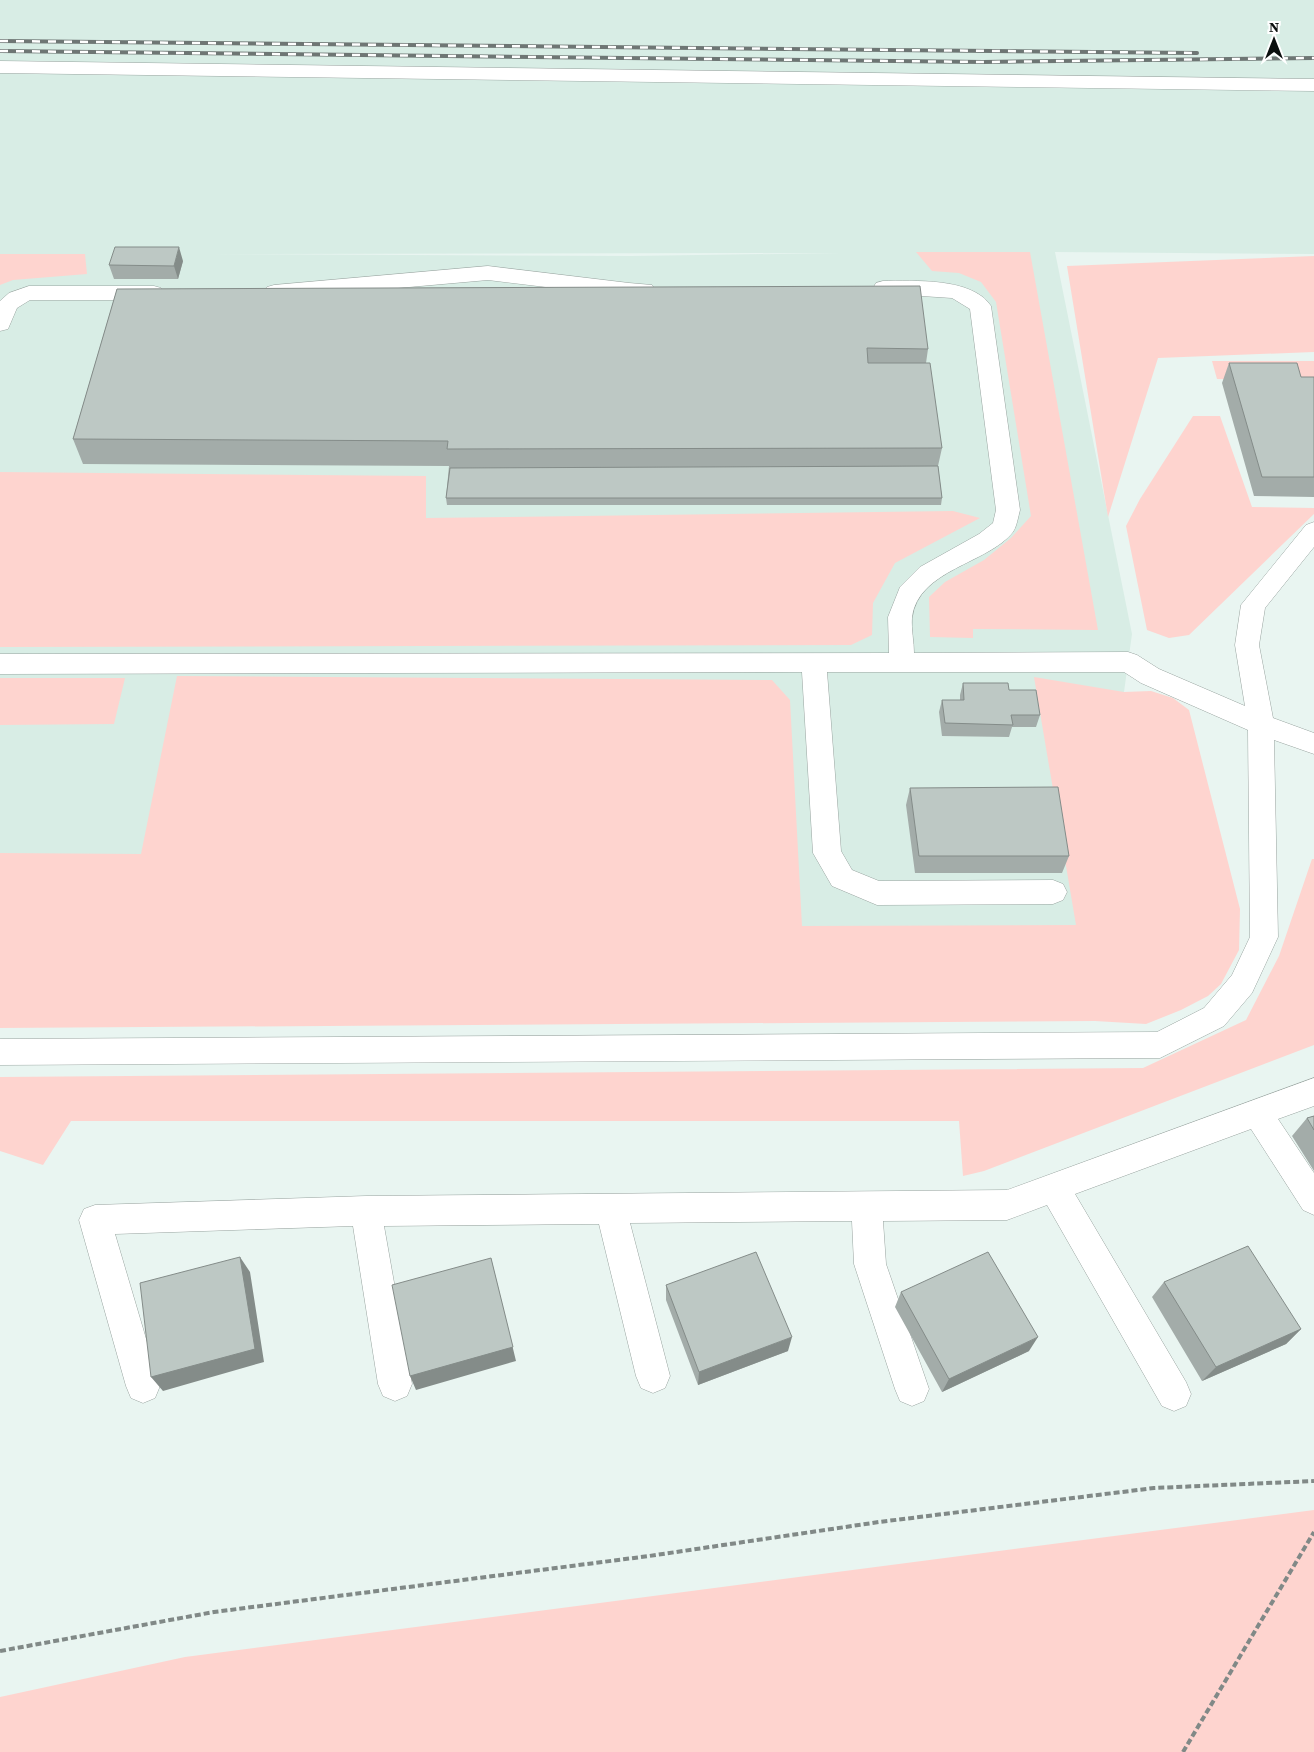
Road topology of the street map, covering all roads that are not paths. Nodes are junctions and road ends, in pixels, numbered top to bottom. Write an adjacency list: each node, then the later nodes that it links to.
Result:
1 (0, 67): 2 (street)
2 (1314, 85)
3 (866, 288): 11 (street)
4 (668, 290): 6 (street)
5 (178, 292): 7 (street)
6 (257, 292)
7 (7, 294): 8 (street)
8 (0, 324)
9 (1314, 531): 13 (street)
10 (814, 662): 11 (street); 12 (street); 15 (street)
11 (902, 663): 13 (street)
12 (0, 664)
13 (1261, 724): 14 (street); 16 (street)
14 (1314, 744)
15 (1053, 892)
16 (0, 1052)
17 (1314, 1092): 18 (street)
18 (1257, 1113): 19 (street); 20 (street)
19 (1054, 1187): 21 (street); 28 (street)
20 (1314, 1200)
21 (867, 1206): 22 (street); 27 (street)
22 (610, 1209): 23 (street); 24 (street)
23 (366, 1211): 25 (street); 26 (street)
24 (653, 1376)
25 (395, 1384)
26 (143, 1386)
27 (912, 1389)
28 (1174, 1394)

